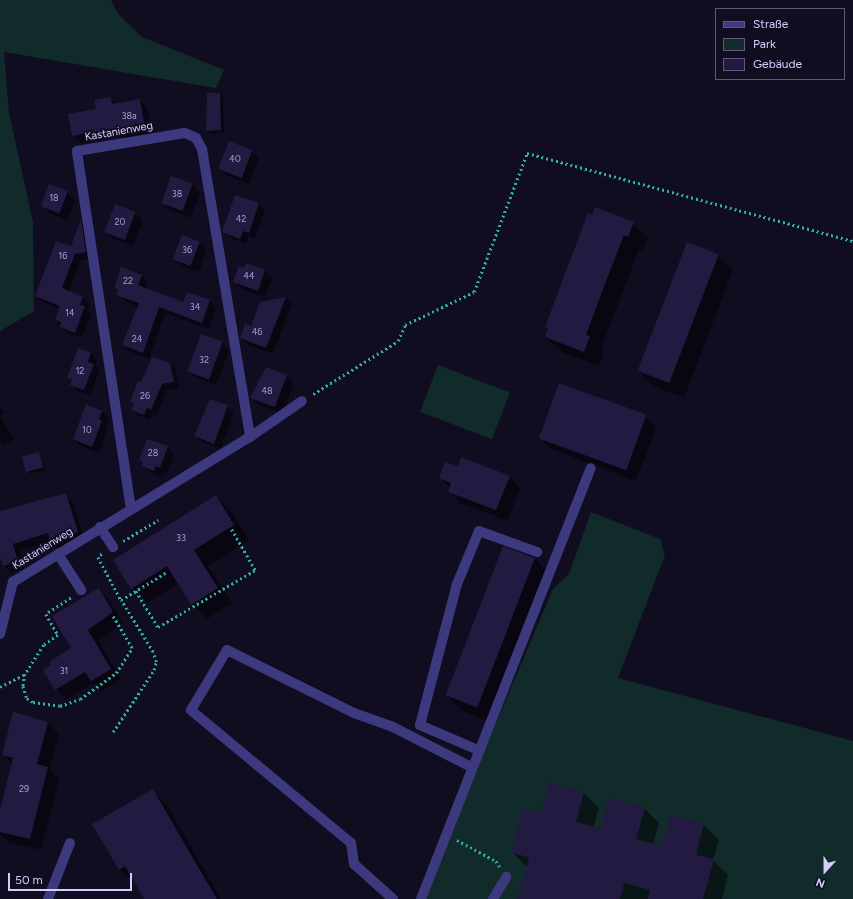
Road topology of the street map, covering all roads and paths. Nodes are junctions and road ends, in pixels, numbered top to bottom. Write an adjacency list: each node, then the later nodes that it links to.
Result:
1 (853, 241): 2 (path)
2 (302, 401): 3 (street, Kastanienweg)
3 (250, 437): 5 (street, Kastanienweg); 5 (street, Kastanienweg)
4 (591, 468): 21 (street)
5 (130, 509): 7 (street, Kastanienweg)
6 (158, 520): 9 (path)
7 (100, 527): 9 (street); 11 (street, Kastanienweg)
8 (230, 527): 14 (path)
9 (113, 547): 15 (path)
10 (537, 552): 21 (street)
11 (58, 554): 13 (street); 17 (street, Kastanienweg)
12 (165, 573): 14 (path)
13 (81, 590): 18 (path)
14 (135, 591): 15 (path)
15 (121, 600): 20 (path)
16 (113, 616): 18 (path)
17 (0, 634)
18 (25, 674): 19 (path)
19 (0, 687)
20 (113, 732)
21 (478, 750): 22 (street)
22 (471, 767): 23 (street); 27 (street)
23 (446, 834): 25 (path); 28 (street)
24 (70, 843): 26 (street)
25 (506, 877): 29 (street)
26 (48, 899)
27 (393, 899)
28 (421, 899)
29 (493, 899)

